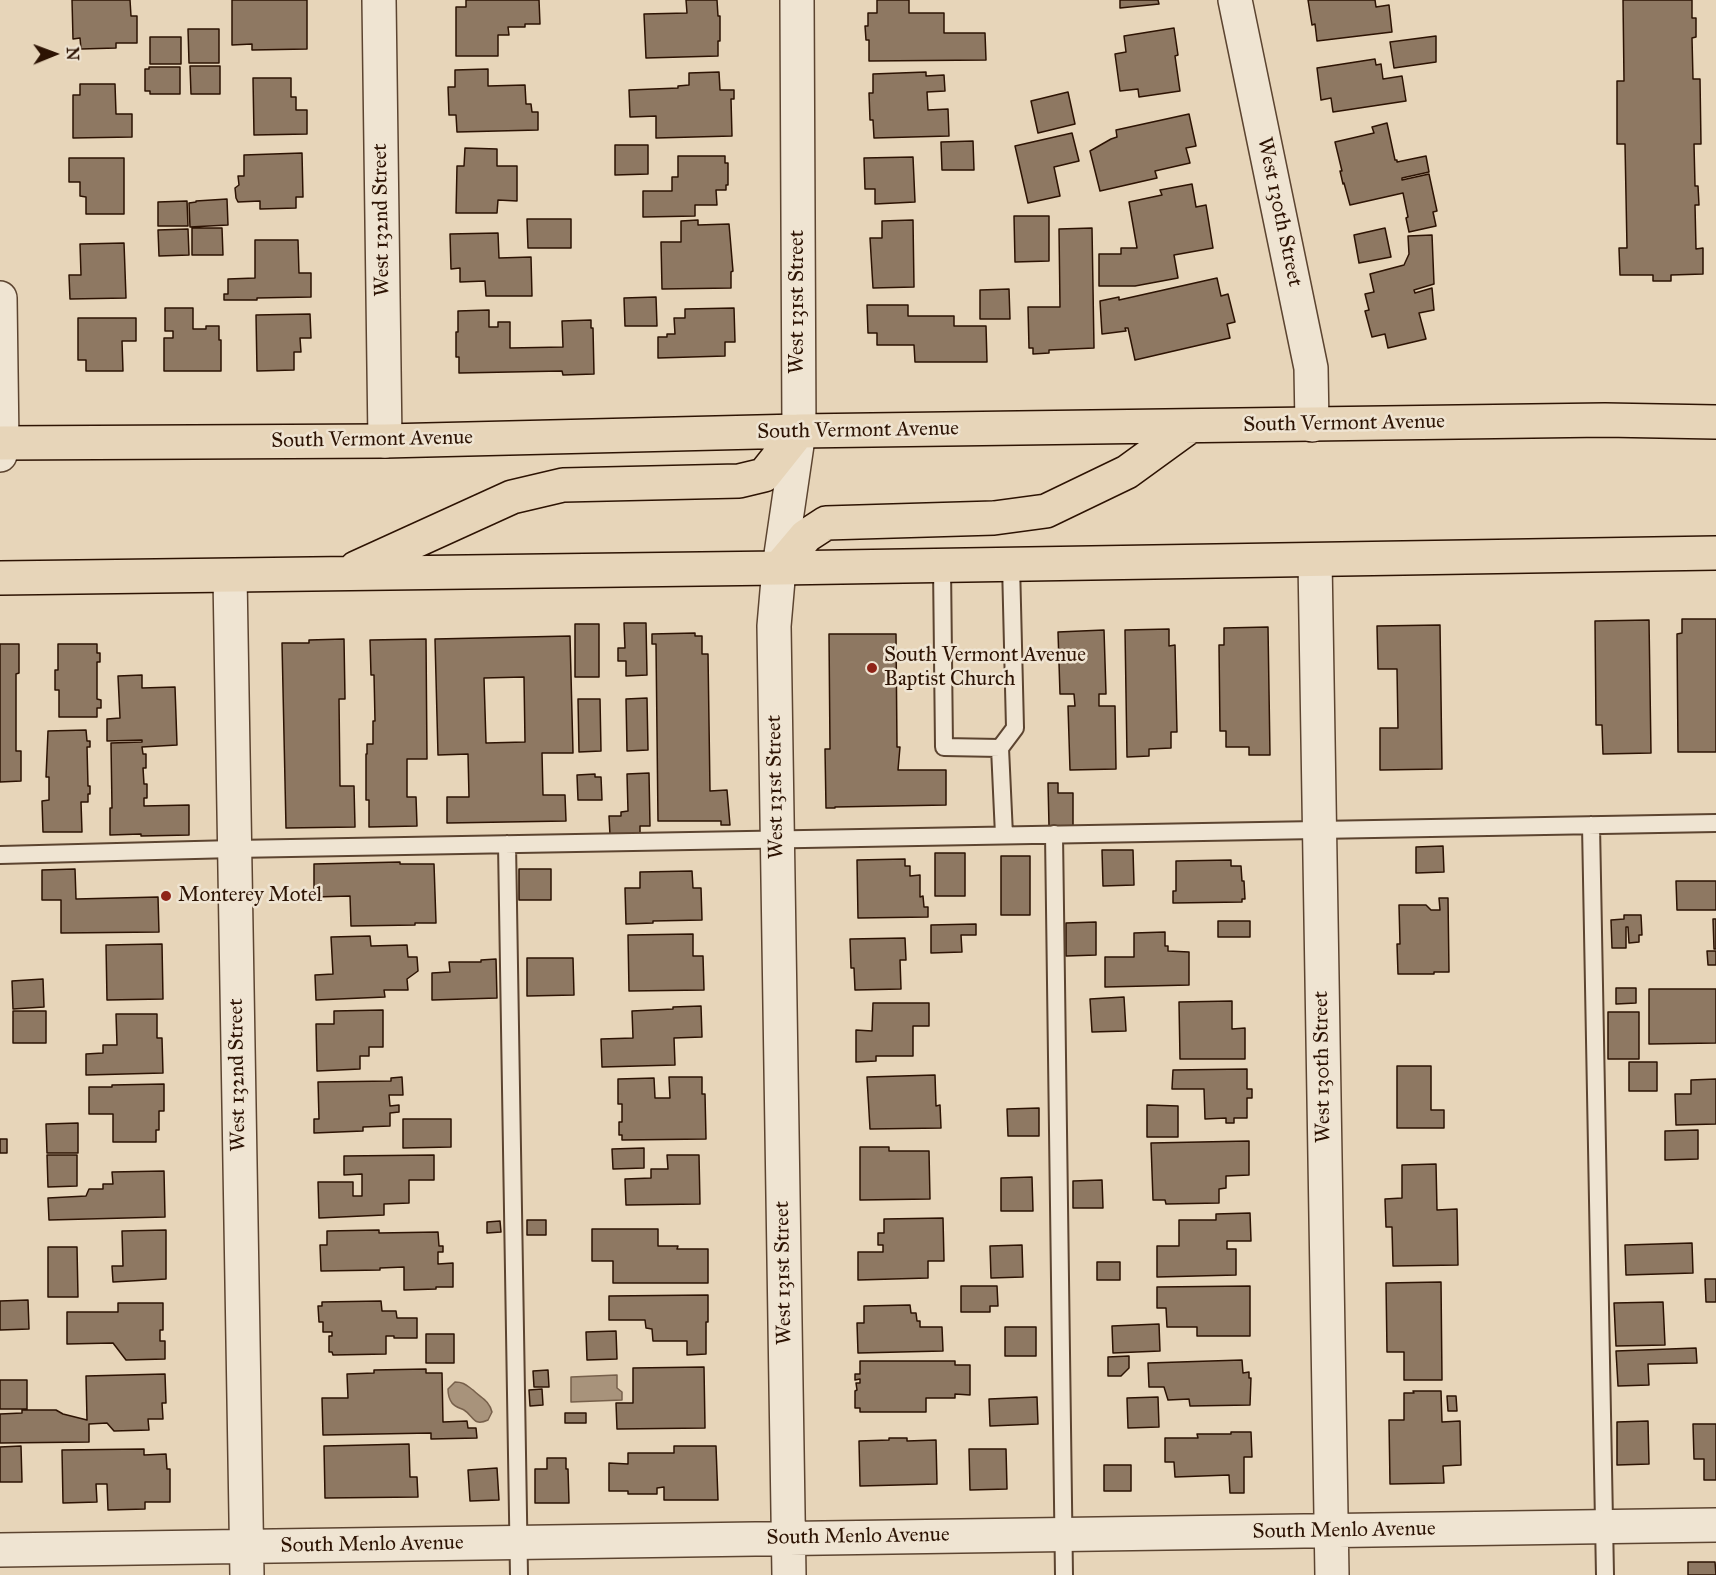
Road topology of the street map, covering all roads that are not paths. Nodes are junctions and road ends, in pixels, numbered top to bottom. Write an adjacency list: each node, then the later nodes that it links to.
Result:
1 (379, 0): 9 (street, West 132nd Street)
2 (797, 0): 8 (street, West 131st Street)
3 (1235, 0): 6 (street, West 130th Street)
4 (0, 298): 10 (street)
5 (1716, 422): 6 (main road, South Vermont Avenue)
6 (1312, 425): 7 (main road, South Vermont Avenue)
7 (1189, 427): 8 (main road, South Vermont Avenue); 15 (main road)
8 (799, 431): 9 (main road, South Vermont Avenue); 15 (street, West 131st Street); 16 (main road)
9 (385, 441): 10 (main road, South Vermont Avenue)
10 (0, 446)
11 (1716, 553): 12 (main road)
12 (1315, 560): 13 (main road); 22 (street, West 130th Street)
13 (1011, 564): 14 (main road); 19 (lane)
14 (942, 566): 15 (main road); 19 (lane)
15 (779, 568): 16 (main road); 25 (street, West 131st Street)
16 (344, 574): 17 (main road)
17 (230, 576): 18 (main road); 27 (street, West 132nd Street)
18 (0, 578)
19 (1000, 748): 24 (lane)
20 (1716, 823): 21 (lane)
21 (1591, 825): 22 (lane); 30 (lane)
22 (1319, 829): 23 (lane); 31 (street, West 130th Street)
23 (1054, 834): 24 (lane); 32 (lane)
24 (1004, 835): 25 (lane)
25 (777, 839): 26 (lane); 33 (street, West 131st Street)
26 (507, 844): 27 (lane); 35 (lane)
27 (234, 849): 28 (lane); 36 (street, West 132nd Street)
28 (0, 855)
29 (1716, 1525): 30 (street, South Menlo Avenue)
30 (1604, 1527): 31 (street, South Menlo Avenue); 40 (lane)
31 (1332, 1531): 32 (street, South Menlo Avenue); 39 (street, West 130th Street)
32 (1064, 1534): 33 (street, South Menlo Avenue); 38 (lane)
33 (788, 1538): 35 (street, South Menlo Avenue); 37 (street, West 131st Street)
34 (0, 1550): 36 (street, South Menlo Avenue)
35 (518, 1559): 36 (street, South Menlo Avenue)
36 (247, 1561)
37 (789, 1575)
38 (1064, 1575)
39 (1332, 1575)
40 (1605, 1575)

